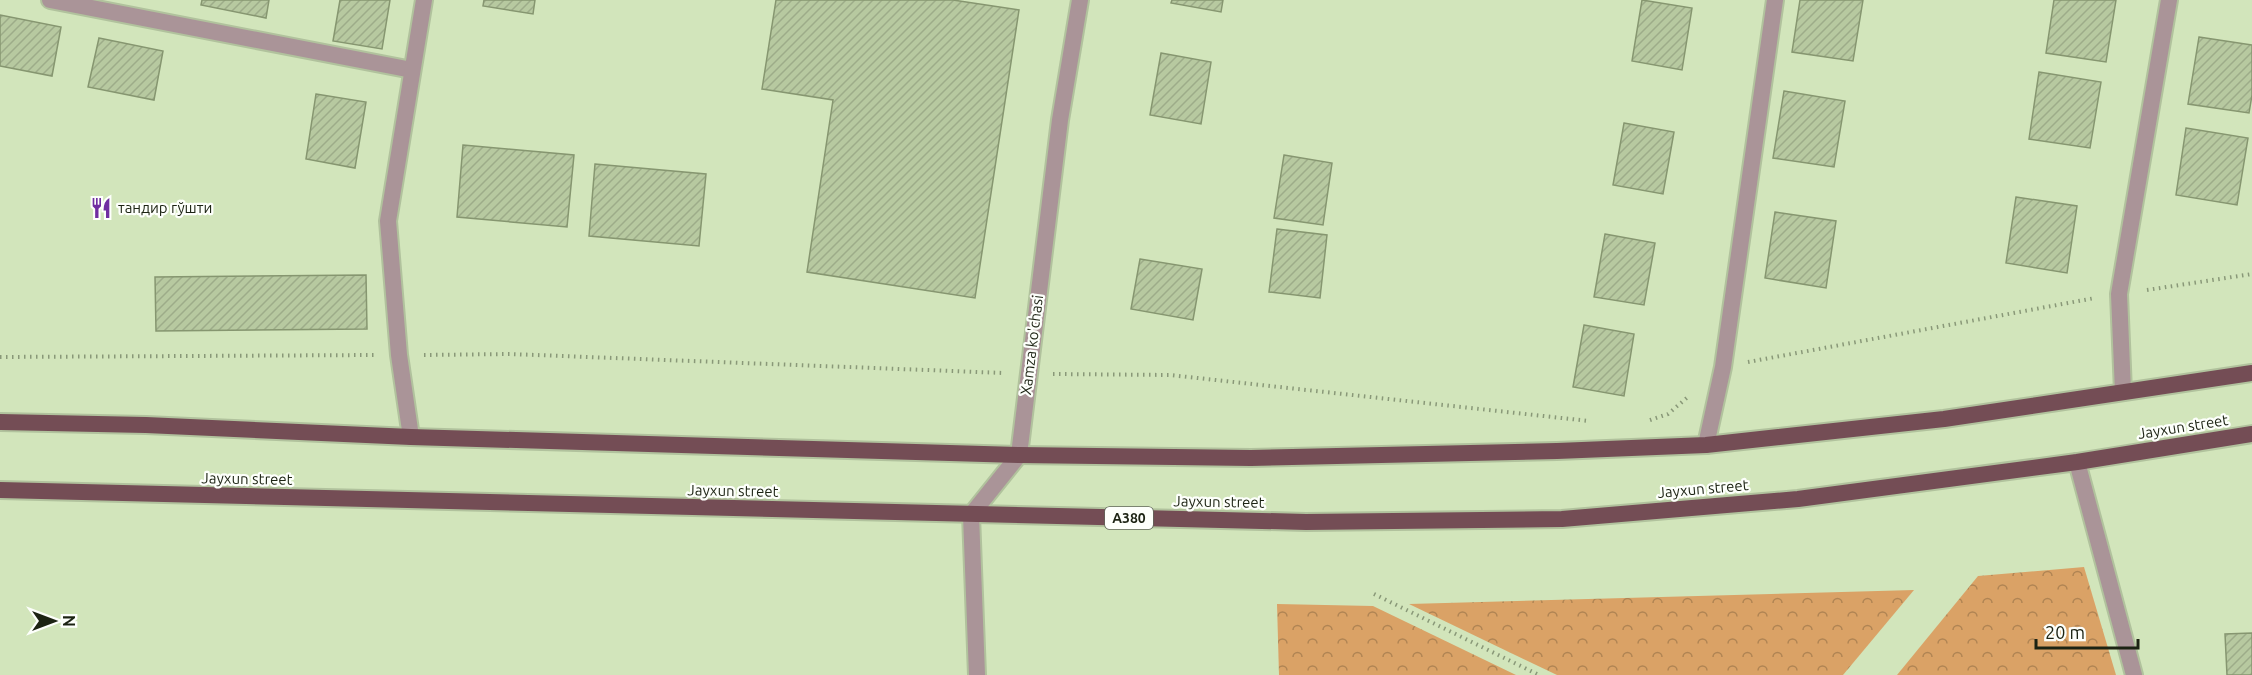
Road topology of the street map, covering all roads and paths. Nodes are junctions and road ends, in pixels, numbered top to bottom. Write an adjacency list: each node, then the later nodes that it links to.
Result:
1 (50, 0): 6 (street)
2 (424, 0): 6 (street)
3 (1080, 0): 13 (street, Xamza ko'chasi)
4 (1776, 0): 11 (street)
5 (2169, 0): 8 (street)
6 (412, 70): 9 (street)
7 (2252, 274): 8 (path)
8 (2119, 294): 11 (path); 14 (street)
9 (399, 355): 10 (path); 13 (path); 19 (street)
10 (0, 357)
11 (1723, 367): 15 (path); 20 (street)
12 (2252, 373): 14 (highway)
13 (1028, 374): 17 (path); 21 (street, Xamza ko'chasi)
14 (2123, 392): 20 (highway)
15 (1648, 420)
16 (0, 422): 19 (highway)
17 (1591, 422)
18 (2252, 434): 22 (highway, Jayxun street / A380)
19 (411, 437): 21 (highway)
20 (1707, 445): 21 (highway)
21 (1019, 455): 24 (street)
22 (2077, 462): 24 (highway, Jayxun street / A380); 28 (street)
23 (0, 490): 24 (highway, Jayxun street / A380)
24 (971, 515): 26 (street)
25 (1374, 594): 27 (path)
26 (976, 675)
27 (1539, 675)
28 (2134, 675)

